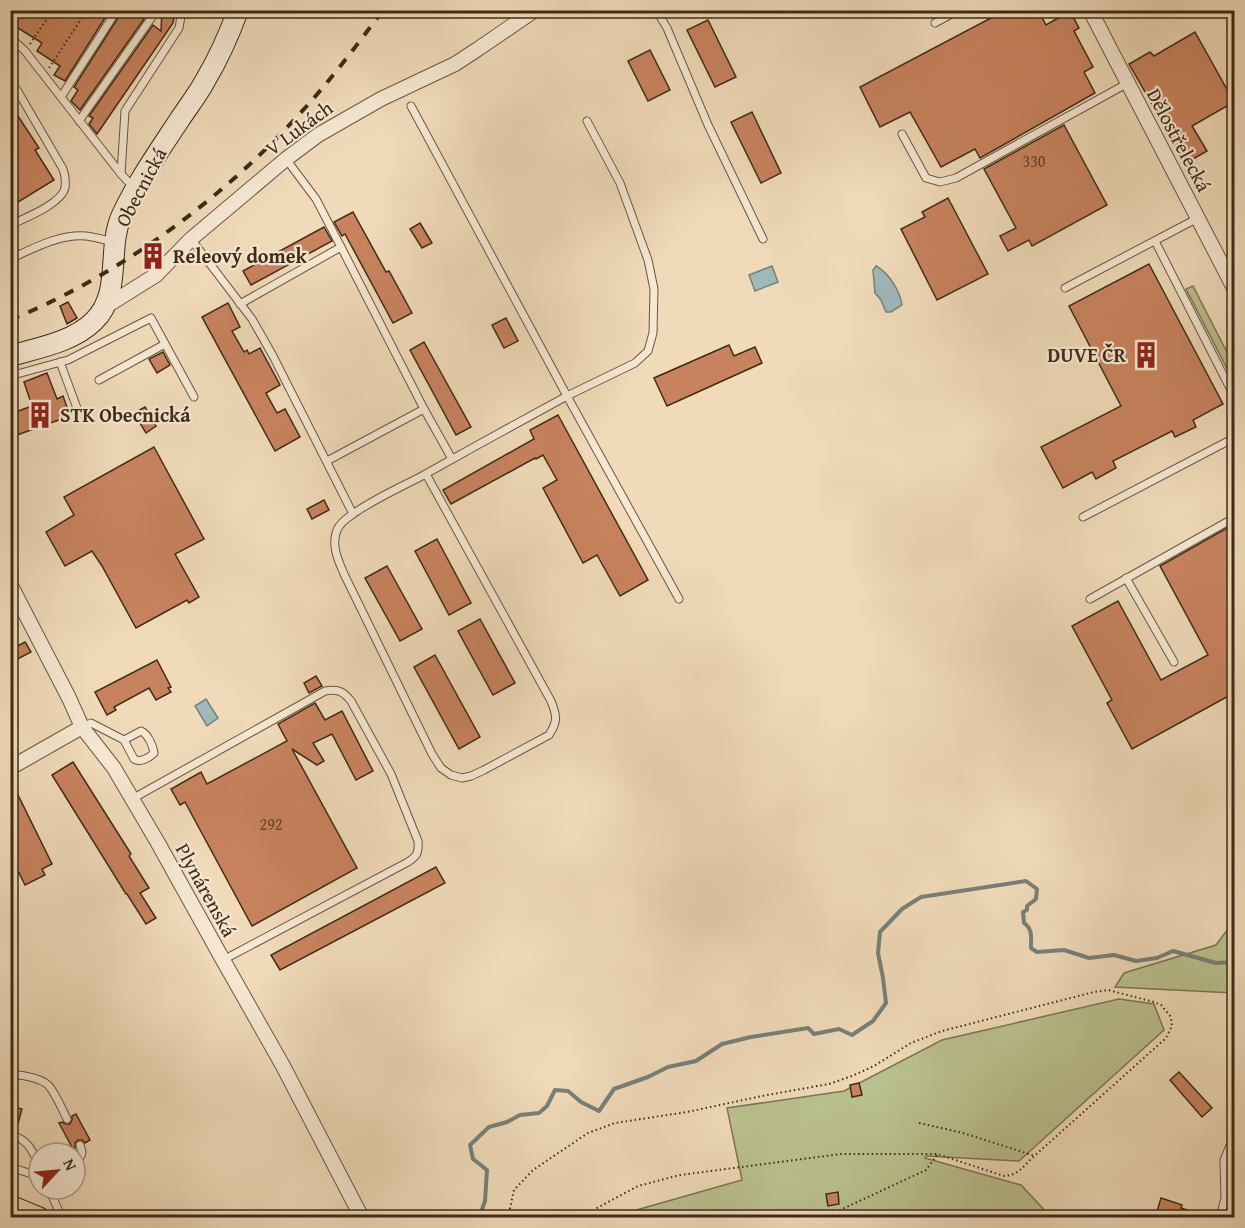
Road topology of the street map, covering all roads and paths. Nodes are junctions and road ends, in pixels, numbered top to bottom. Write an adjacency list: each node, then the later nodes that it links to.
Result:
1 (53, 10): 13 (path)
2 (87, 10): 14 (path)
3 (117, 10): 17 (lane)
4 (153, 10): 19 (lane)
5 (182, 10): 23 (lane)
6 (237, 10): 24 (street, Obecnická)
7 (656, 10): 28 (lane)
8 (959, 10): 11 (lane)
9 (1090, 10): 16 (street, Dělostřelecká)
10 (526, 13): 22 (street, V Lukách)
11 (935, 23)
12 (10, 37): 13 (lane)
13 (25, 51): 14 (lane)
14 (45, 76): 17 (lane)
15 (10, 81): 26 (lane)
16 (1128, 83): 21 (lane); 25 (street, Dělostřelecká)
17 (61, 97): 19 (lane)
18 (411, 106): 42 (lane)
19 (79, 121): 23 (lane)
20 (587, 121): 42 (lane)
21 (902, 134)
22 (286, 159): 27 (street, V Lukách); 31 (lane)
23 (121, 174): 24 (lane)
24 (135, 189): 30 (street, Obecnická)
25 (1198, 218): 29 (lane); 34 (street, Dělostřelecká)
26 (10, 225)
27 (191, 239): 35 (lane); 36 (street, V Lukách)
28 (763, 239)
29 (1155, 241): 33 (lane); 43 (lane)
30 (114, 242): 32 (lane); 36 (street, Obecnická)
31 (341, 247): 35 (lane); 46 (lane)
32 (10, 259)
33 (1065, 288)
34 (1234, 288)
35 (240, 304): 49 (lane)
36 (105, 307): 38 (street, Obecnická)
37 (165, 344): 39 (lane); 41 (lane); 44 (lane)
38 (10, 356)
39 (60, 362): 40 (lane); 45 (lane)
40 (10, 376)
41 (99, 380)
42 (567, 396): 48 (lane); 56 (lane)
43 (1234, 396)
44 (194, 397)
45 (77, 408)
46 (424, 409): 48 (lane); 49 (lane)
47 (1234, 438): 52 (lane)
48 (452, 459): 50 (lane)
49 (327, 461): 51 (lane)
50 (426, 474): 51 (lane); 51 (lane)
51 (353, 514)
52 (1083, 517)
53 (1234, 518): 54 (lane)
54 (1126, 578): 57 (lane); 58 (lane)
55 (10, 584): 59 (street, Plynárenská)
56 (679, 599)
57 (1090, 599)
58 (1173, 663)
59 (82, 727): 60 (lane); 61 (street); 62 (street, Plynárenská)
60 (124, 740): 60 (lane)
61 (10, 768)
62 (132, 799): 63 (street, Plynárenská); 63 (lane)
63 (223, 960): 78 (street, Plynárenská)
64 (10, 1074): 65 (lane)
65 (67, 1119)
66 (920, 1123): 71 (path)
67 (10, 1134): 69 (lane)
68 (1234, 1136): 82 (lane)
69 (27, 1144)
70 (937, 1154): 71 (path); 80 (path); 81 (path)
71 (1035, 1156): 79 (path)
72 (10, 1167): 73 (lane)
73 (27, 1172)
74 (54, 1201): 77 (lane)
75 (10, 1206): 76 (main road)
76 (39, 1218)
77 (62, 1218)
78 (362, 1218)
79 (509, 1218)
80 (589, 1218)
81 (823, 1218)
82 (1220, 1218)

